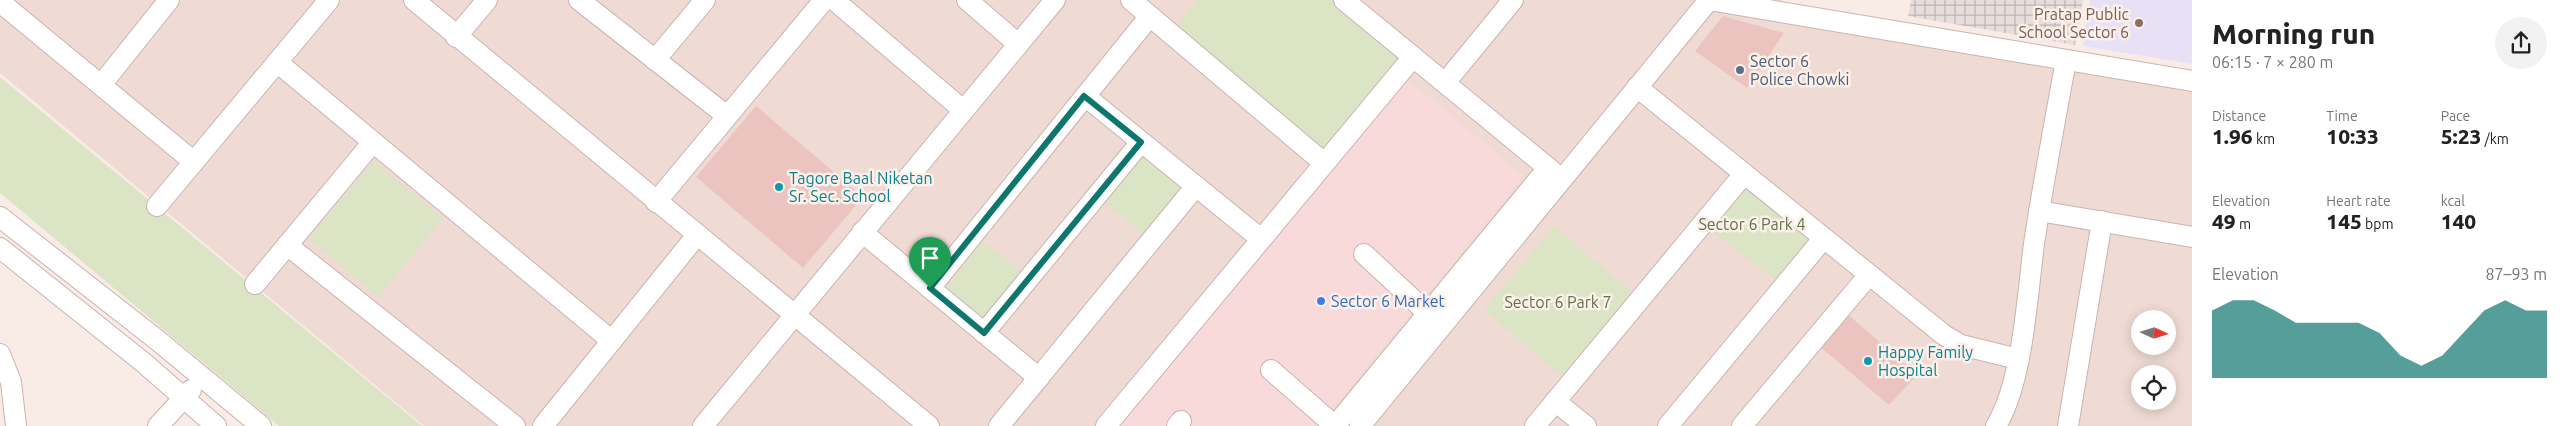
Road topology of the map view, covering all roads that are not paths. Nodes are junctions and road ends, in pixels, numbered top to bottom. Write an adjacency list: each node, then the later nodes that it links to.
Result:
1 (169, 0): 25 (street)
2 (329, 0): 22 (street)
3 (414, 0): 17 (street)
4 (487, 0): 17 (street)
5 (705, 0): 20 (street)
6 (824, 0): 29 (street)
7 (834, 0): 28 (street)
8 (967, 0): 18 (street)
9 (1055, 0): 18 (street)
10 (1131, 0): 16 (street)
11 (1344, 0): 19 (street)
12 (1513, 0): 24 (street)
13 (1709, 0): 21 (street); 26 (street)
14 (0, 2): 25 (street)
15 (589, 3): 20 (street)
16 (1150, 16): 27 (street); 33 (street)
17 (456, 37): 37 (street)
18 (1018, 44): 28 (street)
19 (1413, 57): 24 (street); 33 (street)
20 (655, 60): 29 (street)
21 (2066, 60): 23 (street); 39 (street)
22 (277, 62): 30 (street); 32 (street)
23 (2192, 81)
24 (1445, 83): 34 (street)
25 (101, 85): 32 (street)
26 (1637, 87): 34 (street); 35 (street)
27 (1084, 96): 31 (street); 52 (street)
28 (963, 110): 42 (street)
29 (727, 116): 37 (street)
30 (373, 142): 47 (street); 56 (street)
31 (1141, 142): 36 (street); 55 (street)
32 (194, 162): 38 (street)
33 (1324, 164): 45 (street)
34 (1555, 173): 54 (street)
35 (1744, 174): 46 (street); 63 (street)
36 (1196, 186): 45 (street); 61 (street)
37 (656, 202): 43 (street)
38 (157, 206)
39 (2039, 211): 41 (street); 58 (street)
40 (0, 217): 60 (street)
41 (2102, 221): 44 (street); 81 (street)
42 (862, 232): 52 (street); 53 (street)
43 (697, 236): 53 (street); 56 (street)
44 (2192, 237)
45 (1261, 239): 73 (street)
46 (1823, 239): 50 (street); 78 (street)
47 (287, 245): 51 (street); 69 (street)
48 (0, 248): 62 (street)
49 (1364, 254): 54 (street)
50 (1868, 276): 58 (street); 79 (street)
51 (255, 284)
52 (930, 288): 55 (street)
53 (795, 314): 64 (street); 71 (street)
54 (1434, 320): 74 (street); 75 (street)
55 (984, 333): 61 (street)
56 (612, 341): 70 (street)
57 (0, 354): 65 (street)
58 (2018, 359): 80 (street)
59 (1271, 370): 74 (street)
60 (202, 377): 62 (street); 68 (street)
61 (1039, 378): 72 (street)
62 (183, 398): 66 (street); 67 (street)
63 (1555, 401): 76 (street); 77 (street)
64 (706, 425)
65 (16, 426)
66 (158, 426)
67 (216, 426)
68 (262, 426)
69 (515, 426)
70 (543, 426)
71 (928, 426)
72 (999, 426)
73 (1106, 426)
74 (1335, 426)
75 (1360, 426)
76 (1535, 426)
77 (1586, 426)
78 (1668, 426)
79 (1742, 426)
80 (1996, 426)
81 (2068, 426)

